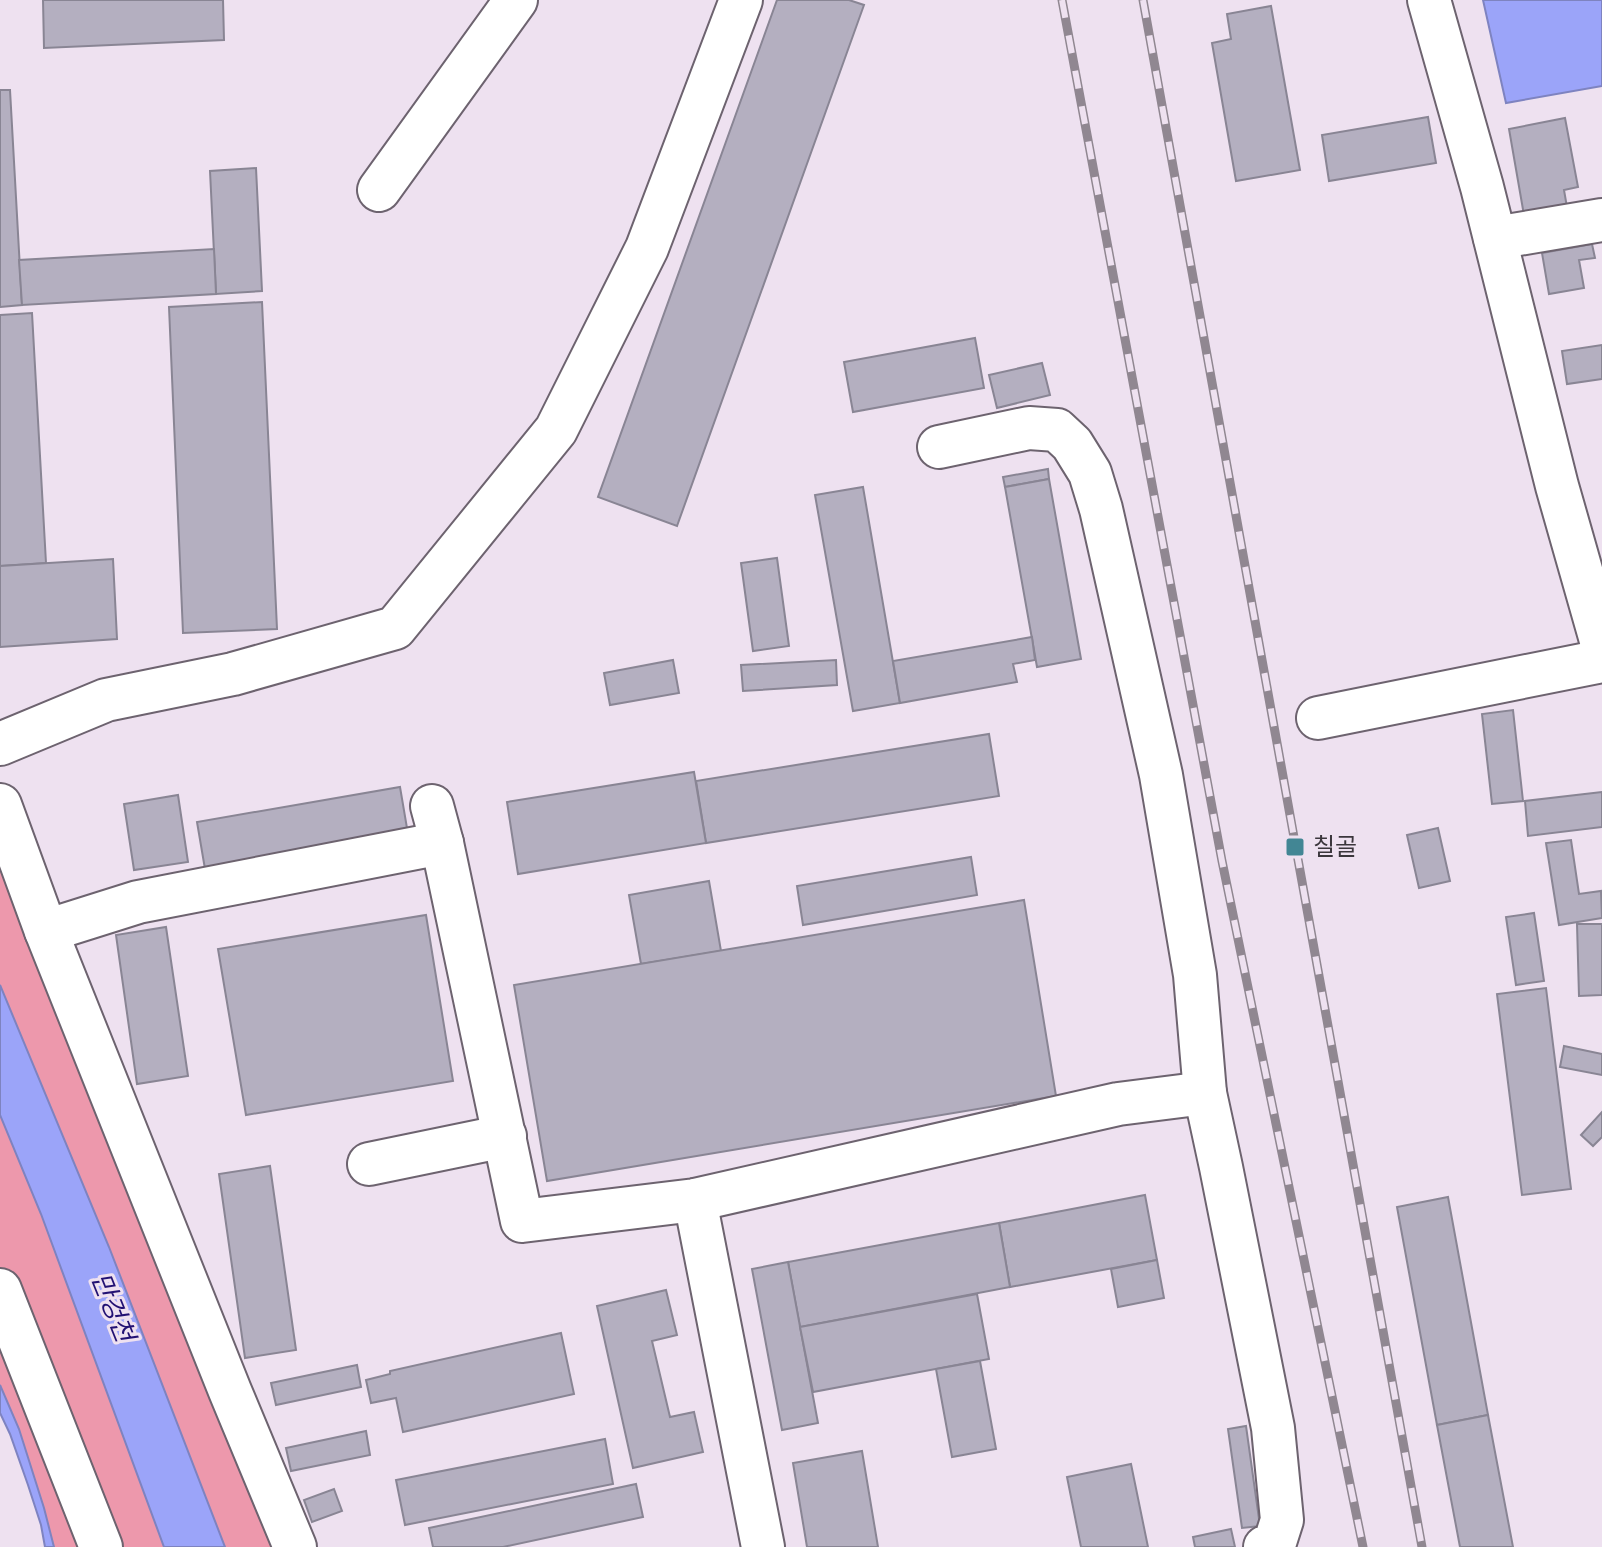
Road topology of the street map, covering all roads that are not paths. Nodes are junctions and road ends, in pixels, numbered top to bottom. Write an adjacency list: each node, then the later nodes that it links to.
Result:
1 (516, 0): 4 (street)
2 (741, 0): 11 (street)
3 (1429, 0): 6 (street)
4 (379, 190)
5 (1602, 220): 6 (street)
6 (1495, 238): 8 (street)
7 (939, 447): 14 (street)
8 (1602, 644)
9 (1602, 661): 10 (street)
10 (1318, 718)
11 (0, 744)
12 (0, 805): 13 (street)
13 (46, 931): 15 (street); 20 (street)
14 (1205, 1093): 17 (street); 22 (street)
15 (505, 1136): 16 (street); 17 (street)
16 (369, 1164)
17 (695, 1200): 21 (street)
18 (0, 1290): 19 (street)
19 (101, 1547)
20 (295, 1547)
21 (763, 1547)
22 (1265, 1547)

